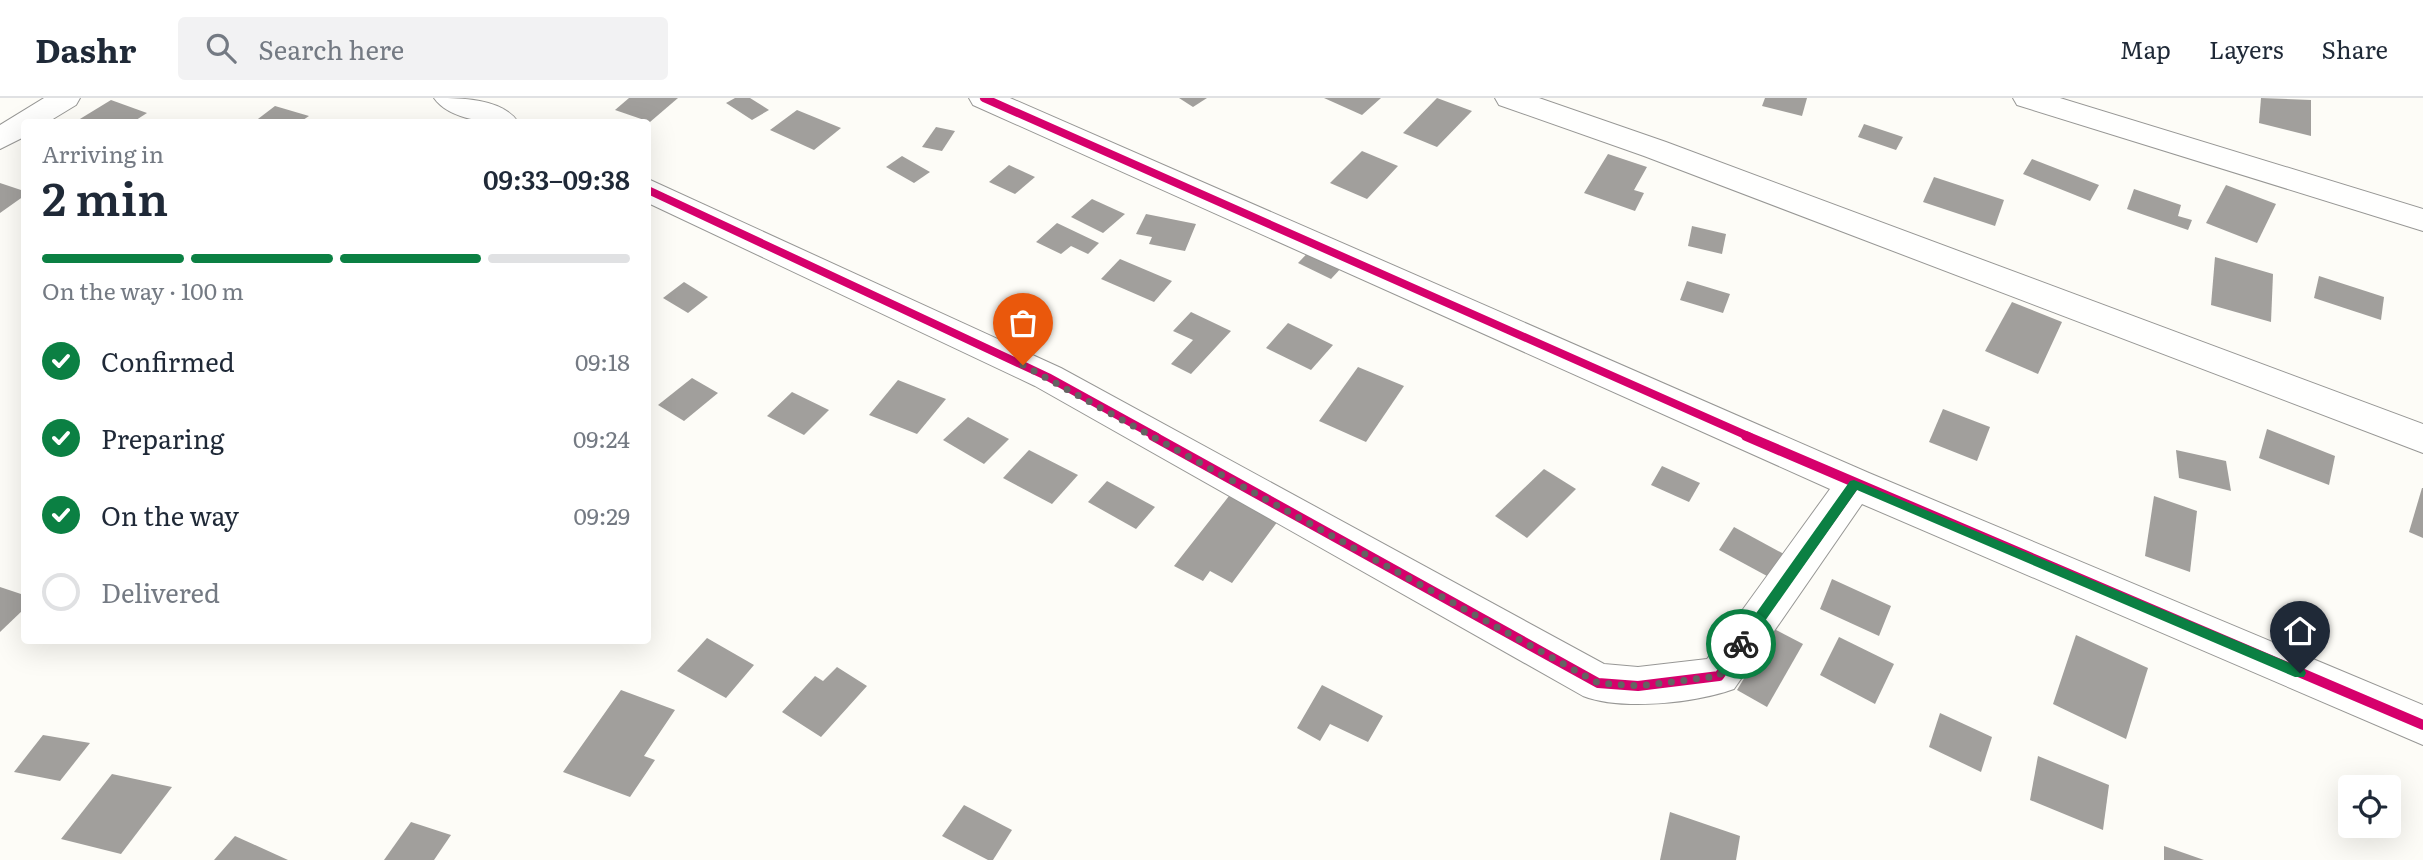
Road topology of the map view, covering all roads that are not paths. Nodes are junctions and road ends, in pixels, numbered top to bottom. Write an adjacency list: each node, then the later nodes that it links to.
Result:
1 (65, 98): 6 (street)
2 (449, 98): 7 (street)
3 (984, 98): 13 (street)
4 (1510, 98): 12 (street)
5 (2028, 98): 11 (street)
6 (32, 119)
7 (496, 119)
8 (21, 126): 9 (street)
9 (0, 139)
10 (651, 191): 13 (street)
11 (2423, 220)
12 (2423, 439)
13 (1854, 484): 14 (street)
14 (2423, 725)

